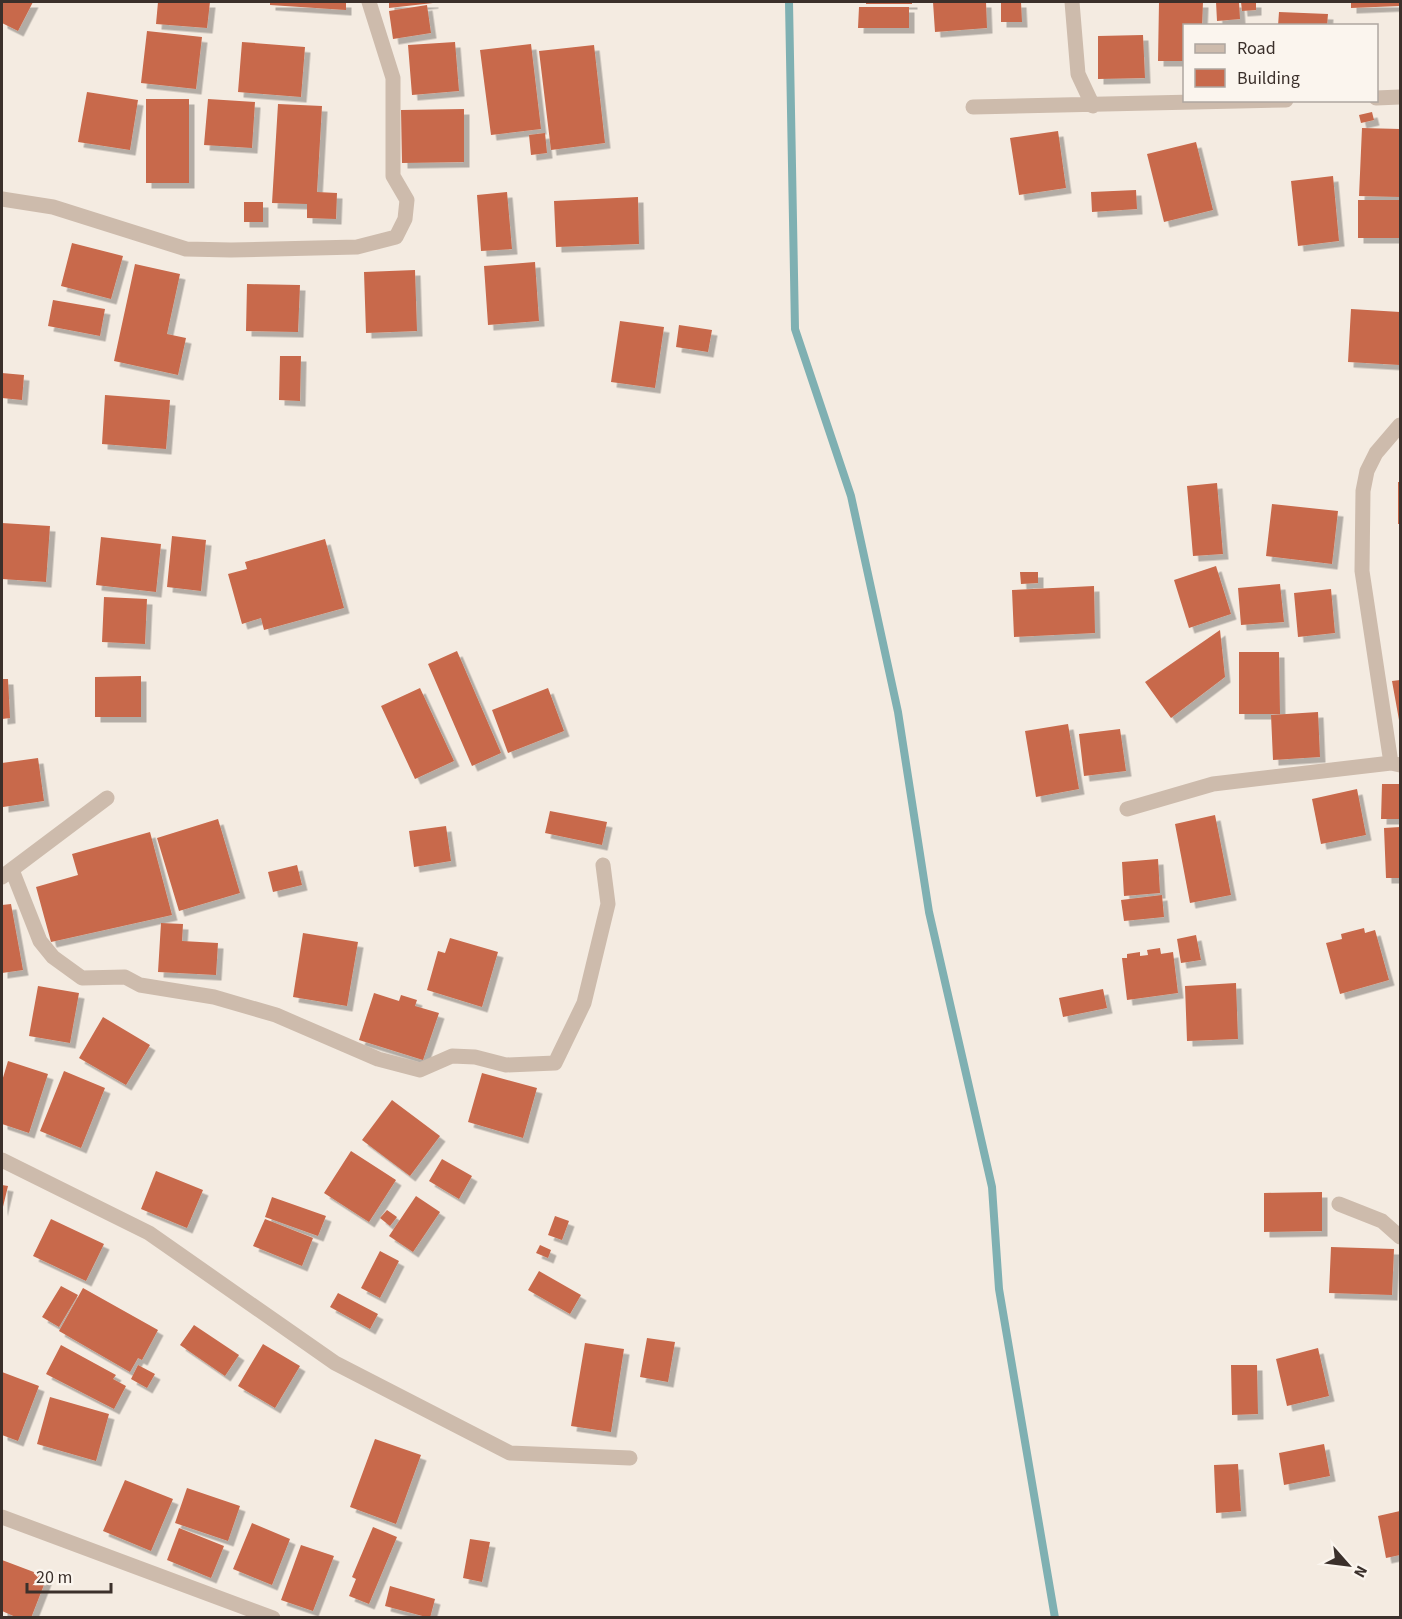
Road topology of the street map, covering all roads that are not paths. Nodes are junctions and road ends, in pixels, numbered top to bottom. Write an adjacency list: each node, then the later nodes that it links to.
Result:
1 (369, 2): 8 (street)
2 (1072, 2): 6 (street)
3 (1401, 97): 4 (street)
4 (1378, 98)
5 (1222, 102): 6 (street)
6 (1093, 106): 7 (street)
7 (973, 108)
8 (2, 199)
9 (1401, 425): 10 (street)
10 (1396, 764): 12 (street)
11 (107, 798): 14 (street)
12 (1127, 809)
13 (603, 865): 14 (street)
14 (7, 873)
15 (2, 1160): 18 (street)
16 (1339, 1204): 17 (street)
17 (1401, 1237)
18 (630, 1458)
19 (2, 1517): 20 (street)
20 (273, 1617)

